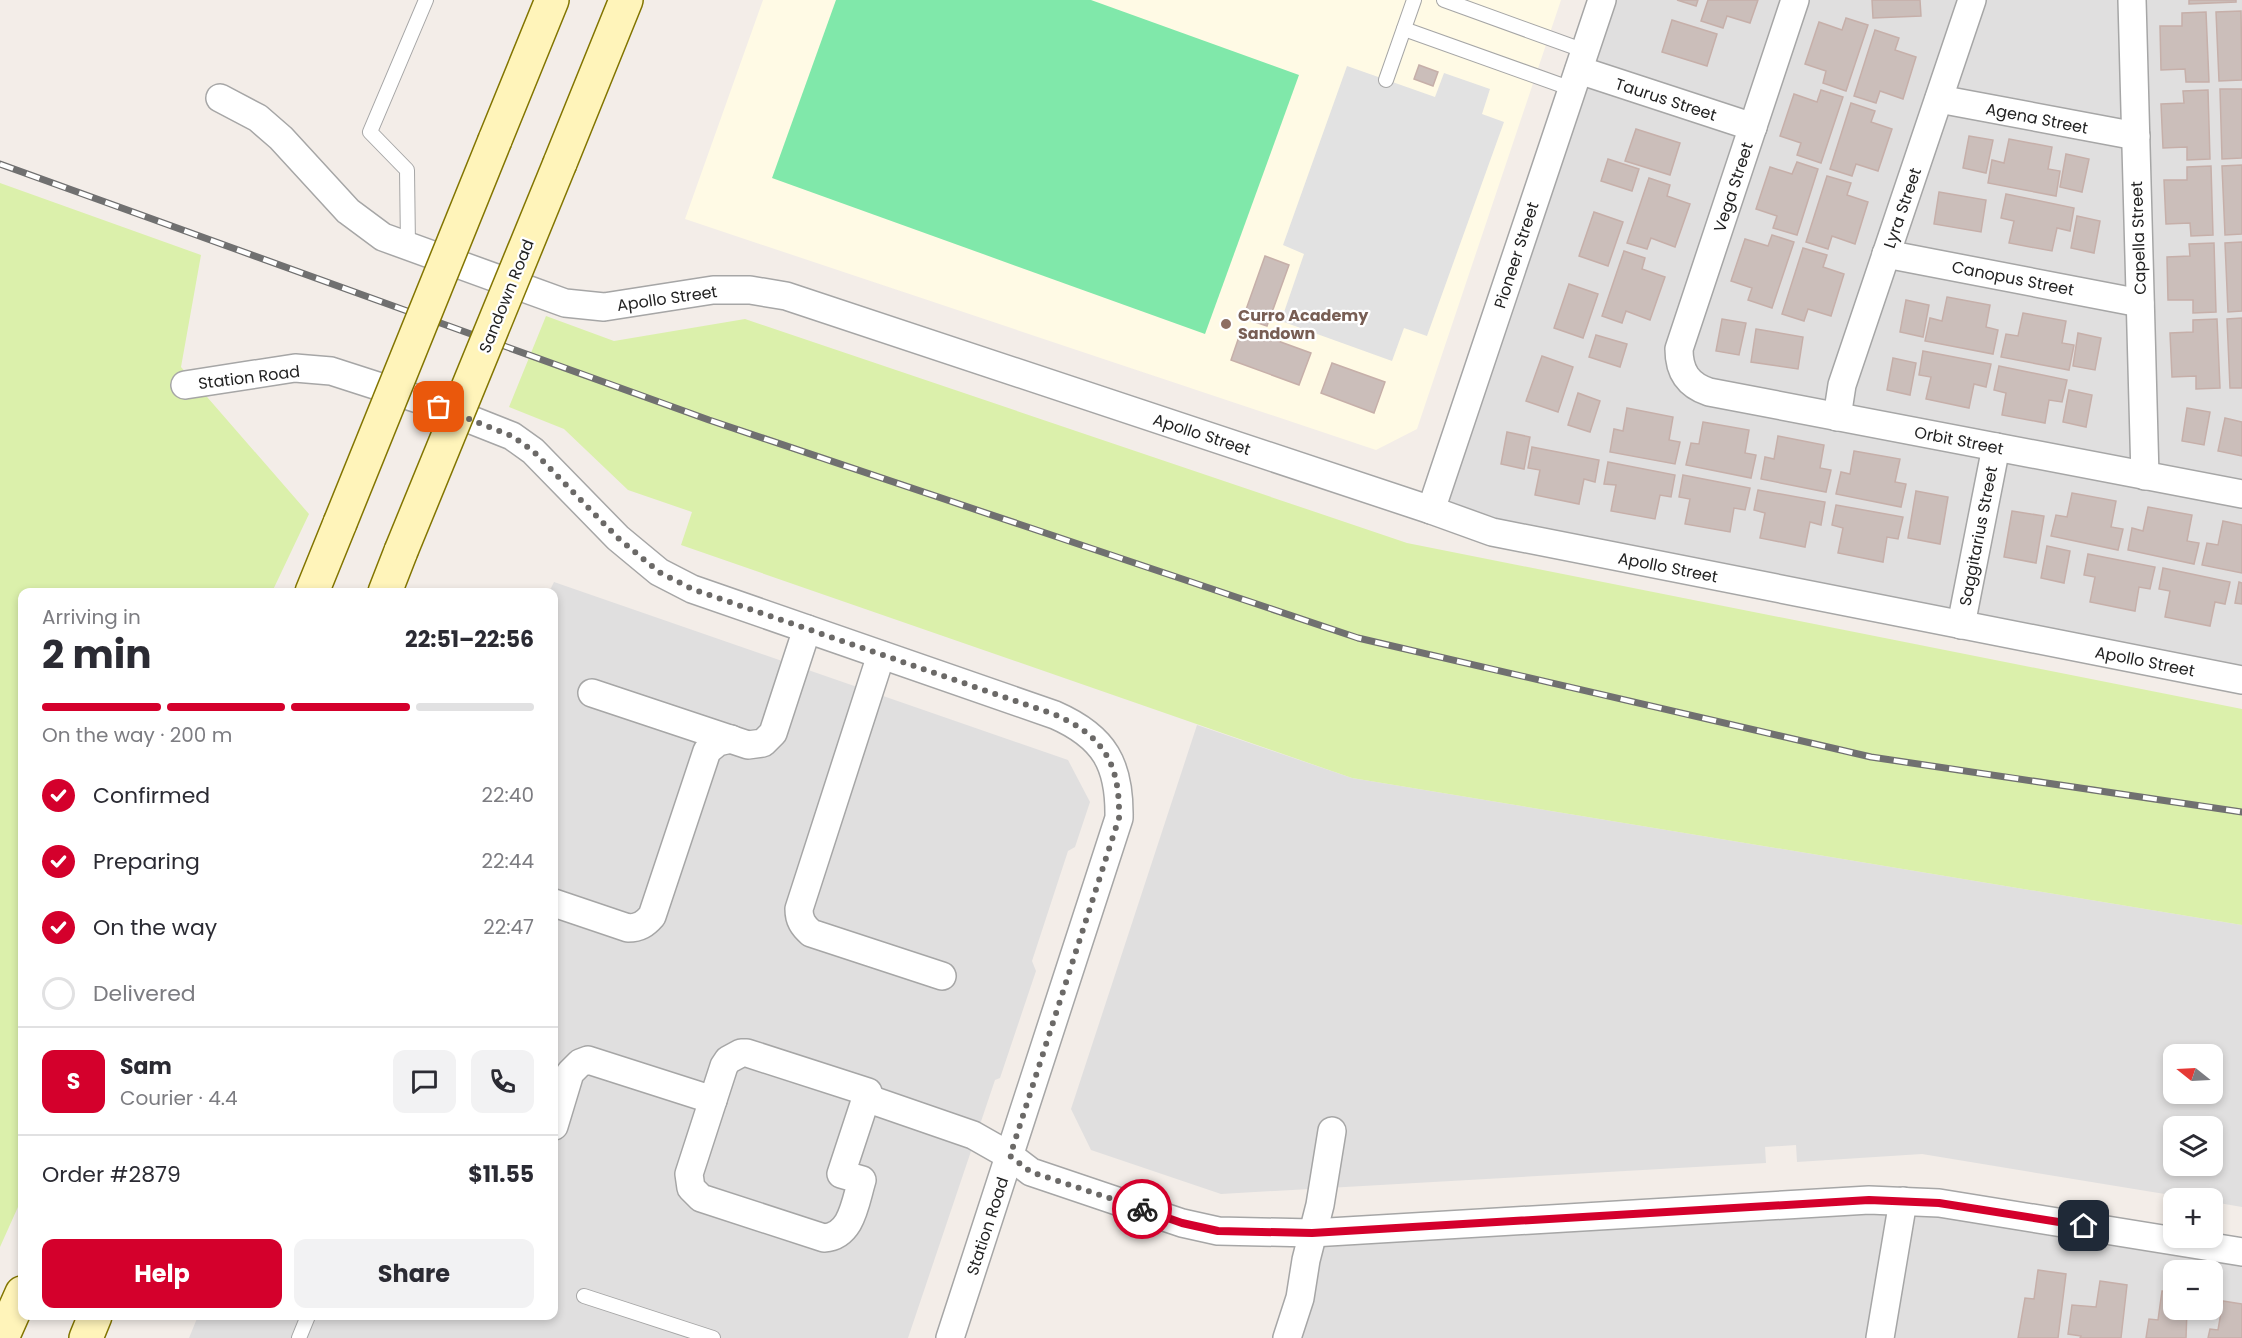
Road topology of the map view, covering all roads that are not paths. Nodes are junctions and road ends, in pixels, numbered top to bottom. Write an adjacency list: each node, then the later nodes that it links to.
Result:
1 (426, 0): 17 (lane)
2 (552, 0): 27 (main road, bridge)
3 (626, 0): 28 (main road, Sandown Road, bridge)
4 (1414, 0): 10 (lane)
5 (1444, 0): 11 (lane)
6 (1602, 0): 11 (street, Pioneer Street)
7 (1795, 0): 15 (street, Vega Street)
8 (1972, 0): 14 (street, Lyra Street)
9 (2132, 0): 16 (street, Capella Street)
10 (1404, 29): 11 (lane); 12 (lane)
11 (1578, 70): 15 (street, Taurus Street); 26 (street, Pioneer Street)
12 (1386, 80)
13 (220, 98): 17 (street, Apollo Street)
14 (1939, 99): 16 (street, Agena Street); 18 (street, Lyra Street)
15 (1753, 128): 20 (street, Vega Street)
16 (2136, 136): 19 (street, Capella Street)
17 (408, 246): 26 (street, Apollo Street)
18 (1886, 254): 19 (street, Canopus Street); 22 (street, Lyra Street)
19 (2140, 303): 24 (street, Capella Street)
20 (1683, 374): 22 (street, Orbit Street)
21 (185, 385): 30 (street, Station Road)
22 (1837, 417): 23 (street, Orbit Street)
23 (1996, 447): 24 (street, Orbit Street); 29 (street, Saggitarius Street)
24 (2145, 476): 25 (street, Orbit Street)
25 (2242, 494)
26 (1431, 510): 29 (street, Apollo Street)
27 (314, 588)
28 (387, 588)
29 (1961, 625): 32 (street, Apollo Street)
30 (807, 628): 31 (street, Station Road); 34 (street)
31 (881, 655): 36 (street); 41 (street, Station Road)
32 (2242, 680)
33 (592, 693): 34 (street)
34 (731, 739): 35 (street)
35 (558, 904)
36 (942, 976)
37 (866, 1098): 38 (street); 38 (street); 41 (street)
38 (712, 1100): 39 (street)
39 (558, 1113)
40 (1332, 1131): 43 (street)
41 (1010, 1156): 43 (street); 53 (street, Station Road)
42 (1903, 1201): 43 (street); 44 (street); 55 (street)
43 (1312, 1233): 54 (street)
44 (2242, 1252)
45 (584, 1296): 52 (lane)
46 (18, 1302): 49 (main road)
47 (93, 1320): 50 (main road)
48 (306, 1320): 51 (lane)
49 (2, 1338)
50 (86, 1338)
51 (299, 1338)
52 (713, 1338)
53 (950, 1338)
54 (1287, 1338)
55 (1880, 1338)

